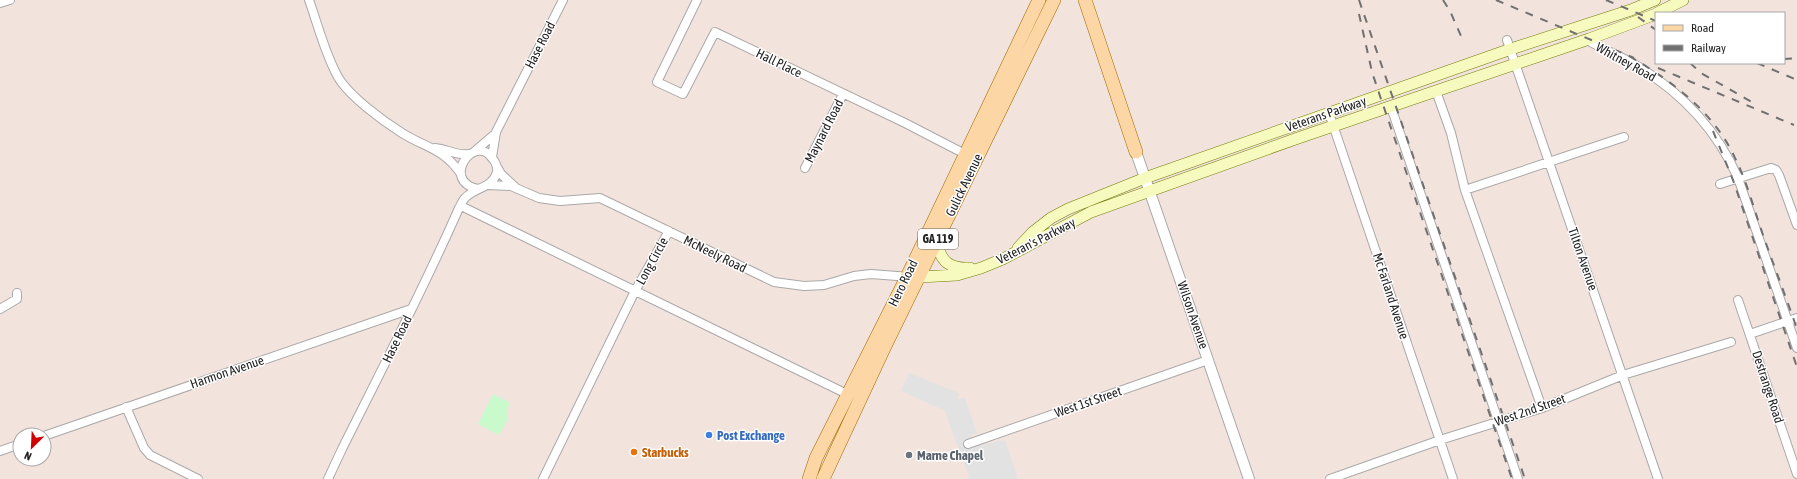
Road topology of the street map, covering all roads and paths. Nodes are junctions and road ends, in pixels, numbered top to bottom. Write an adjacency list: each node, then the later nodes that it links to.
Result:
1 (10, 0): 10 (street)
2 (309, 0): 23 (street)
3 (563, 0): 21 (street, Hase Road)
4 (697, 0): 17 (street, Hall Place)
5 (1039, 0): 26 (main road, Hero Road / GA 119)
6 (1054, 0): 43 (main road, Gulick Avenue / GA 119)
7 (1084, 0): 24 (main road)
8 (1655, 0): 14 (main road, Veterans Parkway)
9 (1683, 0): 11 (main road, Veterans Parkway)
10 (0, 3)
11 (1659, 12)
12 (1655, 14): 13 (main road, Veterans Parkway)
13 (1587, 40): 15 (main road, Veterans Parkway); 33 (street, Whitney Road)
14 (1509, 45): 15 (street, Tilton Avenue); 19 (main road, Veterans Parkway)
15 (1516, 63): 16 (main road, Veterans Parkway); 28 (street, Tilton Avenue)
16 (1436, 91): 18 (main road, Veterans Parkway); 38 (street)
17 (843, 94): 26 (street, Hall Place); 30 (street, Maynard Road)
18 (1391, 107): 20 (main road, Veterans Parkway); 62 (street)
19 (1330, 113): 20 (street, Mc Farland Avenue); 32 (main road, Veterans Parkway)
20 (1334, 126): 39 (main road, Veterans Parkway); 64 (street, Mc Farland Avenue)
21 (496, 132): 25 (street); 27 (street)
22 (1624, 137): 28 (street)
23 (434, 148): 25 (street); 31 (street)
24 (1136, 152): 32 (street, Wilson Avenue)
25 (472, 153): 27 (street); 31 (street)
26 (965, 154): 46 (main road, Hero Road / GA 119)
27 (492, 157): 29 (street)
28 (1549, 162): 38 (street); 58 (street, Tilton Avenue)
29 (497, 167): 35 (street); 37 (street)
30 (805, 168)
31 (462, 177): 36 (street); 40 (street)
32 (1145, 178): 39 (street, Wilson Avenue); 44 (main road, Veterans Parkway)
33 (1738, 178): 34 (street); 41 (street); 53 (street, Whitney Road)
34 (1720, 184)
35 (488, 185): 36 (street); 37 (street)
36 (478, 189): 40 (street)
37 (518, 189): 42 (street, McNeely Road)
38 (1465, 190): 61 (street)
39 (1150, 191): 44 (main road, Veteran's Parkway); 57 (street, Wilson Avenue)
40 (462, 202): 47 (street); 51 (street, Hase Road)
41 (1797, 225)
42 (669, 231): 46 (street, McNeely Road); 47 (street, Long Circle)
43 (937, 241): 45 (main road); 46 (main road, Gulick Avenue / GA 119)
44 (1012, 254): 45 (main road, Veteran's Parkway)
45 (981, 268): 46 (main road, Veteran's Parkway)
46 (913, 277): 59 (main road, Hero Road / GA 119); 74 (main road, Gulick Avenue / GA 119)
47 (636, 291): 59 (street); 72 (street, Long Circle)
48 (17, 293): 50 (street)
49 (1738, 300): 54 (street, Destrange Road)
50 (0, 309)
51 (411, 309): 60 (street, Harmon Avenue); 71 (street, Hase Road)
52 (1797, 318): 53 (street)
53 (1788, 321): 54 (street); 56 (street, Whitney Road)
54 (1750, 334): 68 (street, Destrange Road)
55 (1731, 342): 58 (street, West 2nd Street)
56 (1797, 348)
57 (1208, 360): 65 (street, West 1st Street); 75 (street, Wilson Avenue)
58 (1623, 375): 61 (street, West 2nd Street); 79 (street, Tilton Avenue)
59 (847, 394): 73 (main road, Hero Road / GA 119)
60 (126, 407): 63 (street, Harmon Avenue); 70 (street)
61 (1542, 408): 62 (street, West 2nd Street)
62 (1498, 421): 64 (street, West 2nd Street); 78 (street)
63 (52, 433)
64 (1440, 440): 69 (street, West 2nd Street); 77 (street, Mc Farland Avenue)
65 (968, 444)
66 (12, 447): 67 (street)
67 (0, 451)
68 (1797, 474)
69 (1350, 476): 76 (street, West 2nd Street)
70 (198, 479)
71 (328, 479)
72 (543, 479)
73 (809, 479)
74 (823, 479)
75 (1249, 479)
76 (1330, 479)
77 (1453, 479)
78 (1518, 479)
79 (1658, 479)

